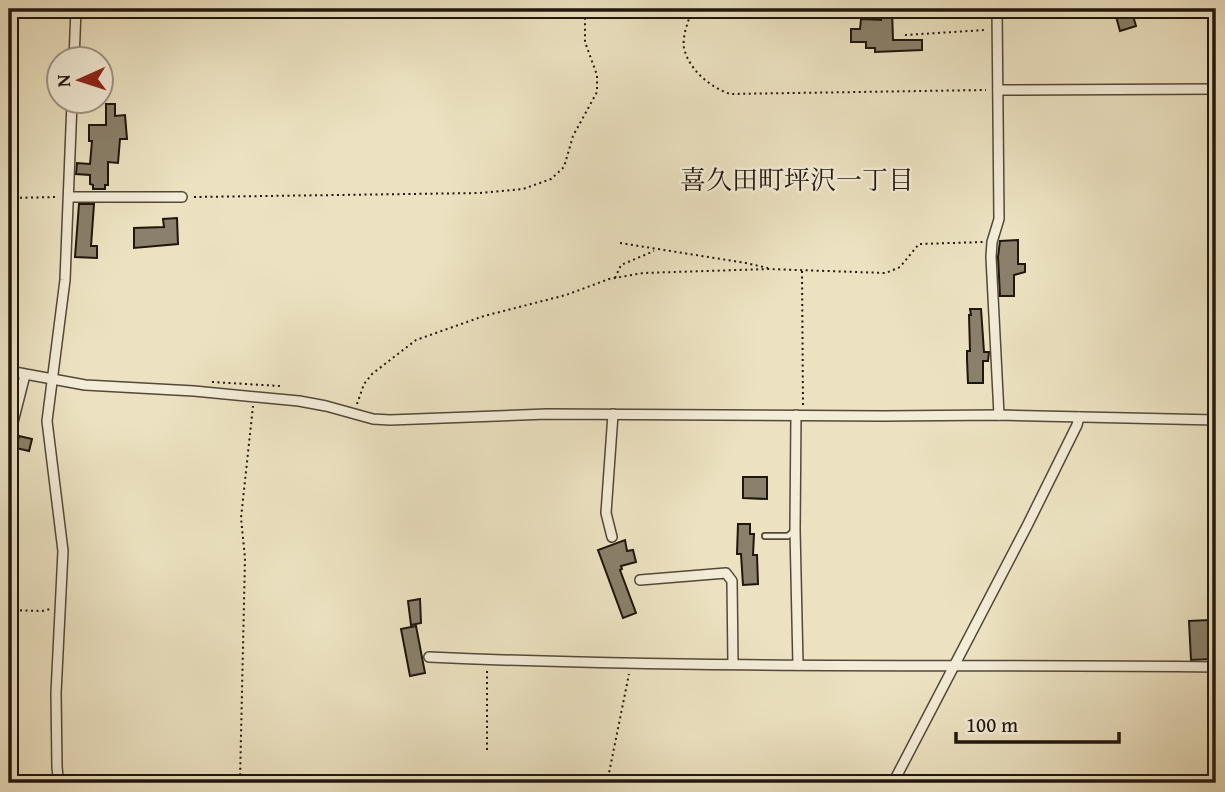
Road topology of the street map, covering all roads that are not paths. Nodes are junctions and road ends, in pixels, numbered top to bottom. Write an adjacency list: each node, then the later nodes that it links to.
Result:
1 (76, 9): 3 (street)
2 (997, 9): 5 (street)
3 (75, 46)
4 (1216, 89): 5 (street)
5 (998, 90): 14 (street)
6 (72, 116): 7 (street)
7 (69, 197): 8 (street); 11 (street)
8 (182, 197)
9 (9, 371): 10 (street)
10 (25, 375): 11 (street); 17 (street)
11 (53, 381): 12 (street); 27 (street)
12 (613, 414): 13 (street); 20 (street)
13 (800, 415): 14 (street); 18 (street)
14 (999, 415): 15 (street)
15 (1079, 416): 16 (street); 25 (street)
16 (1216, 419)
17 (9, 438)
18 (795, 530): 19 (lane); 24 (street)
19 (765, 536)
20 (612, 537)
21 (640, 580): 23 (street)
22 (429, 657): 23 (street)
23 (733, 664): 24 (street)
24 (798, 665): 25 (street)
25 (955, 666): 26 (street); 28 (street)
26 (1216, 667)
27 (64, 783)
28 (893, 783)

